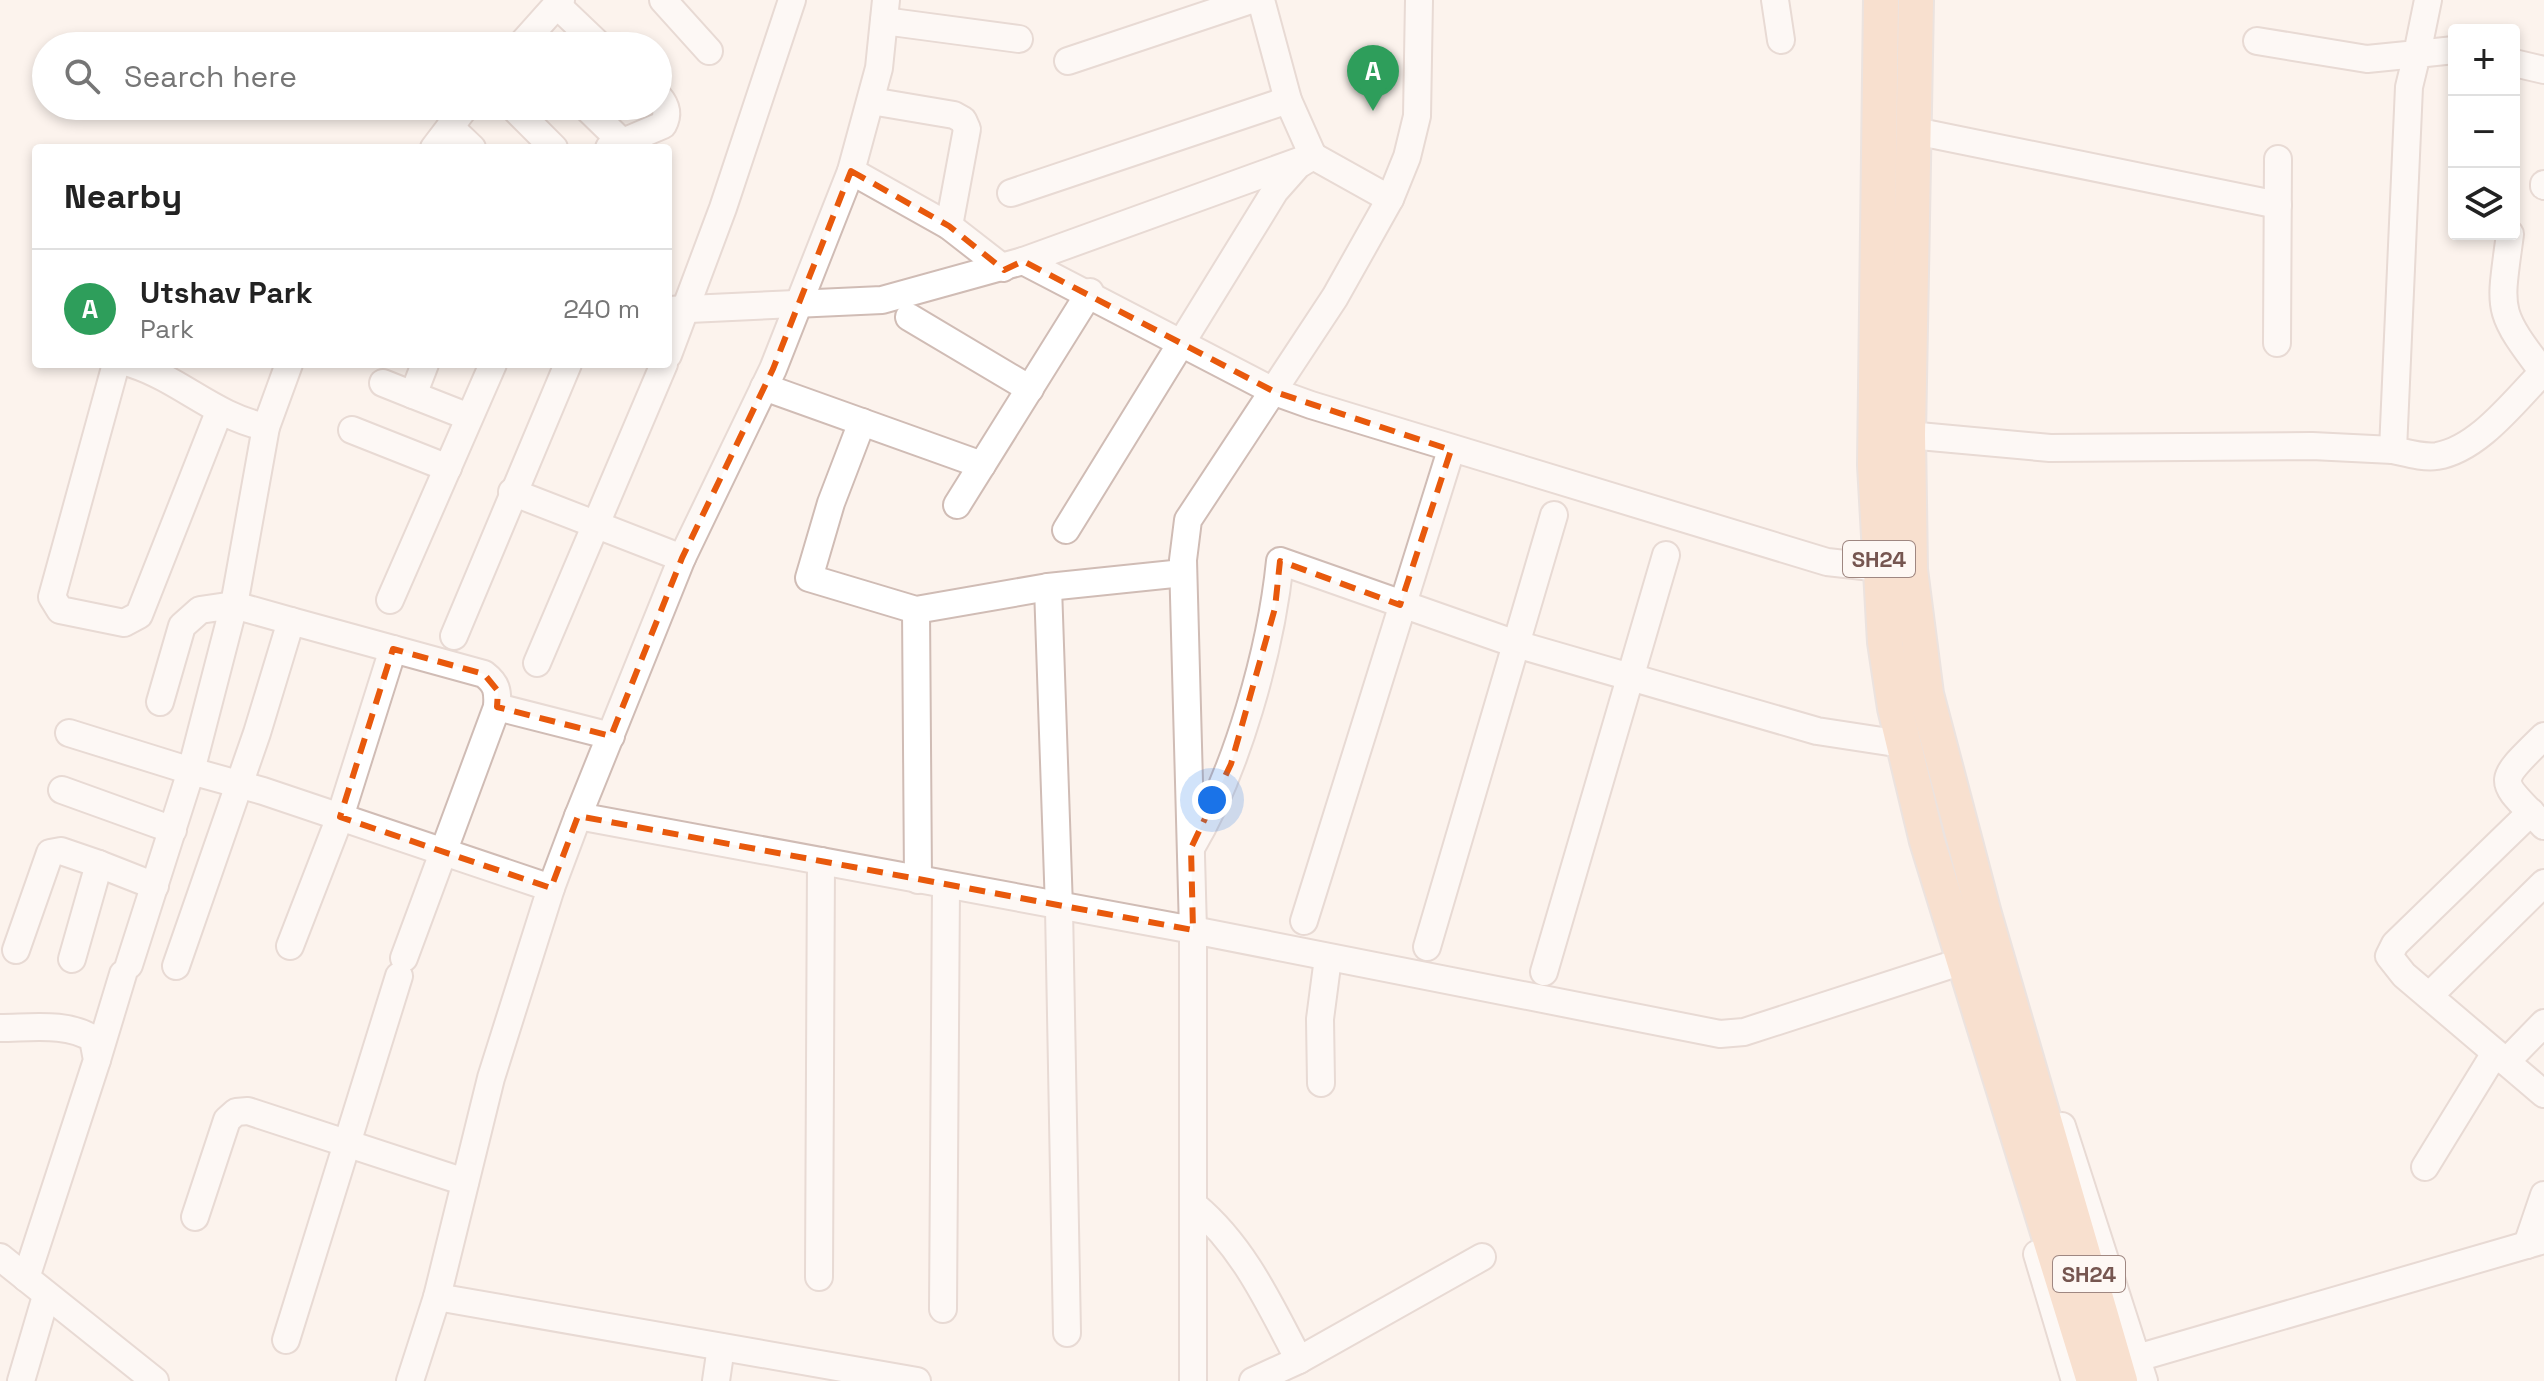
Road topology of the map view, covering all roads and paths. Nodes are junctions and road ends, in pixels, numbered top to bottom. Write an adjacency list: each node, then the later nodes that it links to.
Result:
1 (663, 0): 17 (street)
2 (792, 0): 45 (street)
3 (1251, 0): 20 (street)
4 (1261, 0): 23 (street)
5 (1419, 0): 38 (street)
6 (1775, 0): 15 (street)
7 (1881, 0): 80 (main road, SH24)
8 (1916, 0): 29 (main road, SH24)
9 (2428, 0): 19 (street)
10 (559, 2): 12 (street); 13 (street)
11 (885, 11): 14 (street); 24 (street)
12 (533, 32)
13 (587, 32)
14 (1019, 39)
15 (1781, 40)
16 (2257, 41): 19 (street)
17 (709, 51)
18 (2448, 51): 19 (street)
19 (2417, 54): 70 (street)
20 (1068, 61)
21 (2520, 64): 22 (street)
22 (2544, 70)
23 (1288, 100): 34 (street); 37 (street)
24 (871, 101): 36 (street); 40 (street)
25 (456, 120): 30 (street)
26 (526, 120): 31 (street)
27 (596, 120): 32 (street)
28 (666, 120): 33 (street)
29 (1915, 131): 39 (street); 68 (main road, SH24)
30 (442, 138)
31 (550, 144)
32 (614, 144)
33 (620, 144)
34 (1313, 156): 38 (street); 42 (street); 49 (street)
35 (2278, 159): 39 (street)
36 (851, 171): 40 (street); 44 (street)
37 (1011, 193)
38 (1390, 199): 61 (street)
39 (2278, 205): 48 (street)
40 (949, 226): 42 (street)
41 (2509, 240): 57 (street)
42 (1013, 264): 43 (street); 44 (street)
43 (1090, 292): 49 (street); 60 (street)
44 (798, 305): 45 (street); 59 (street)
45 (678, 309): 47 (street)
46 (909, 317): 60 (street)
47 (672, 337)
48 (2277, 343)
49 (1182, 344): 61 (street); 77 (street)
50 (115, 368): 63 (street)
51 (142, 368): 63 (street)
52 (288, 368): 66 (street)
53 (423, 368): 62 (street)
54 (491, 368): 64 (street)
55 (566, 368): 73 (street)
56 (662, 368): 76 (street)
57 (2544, 372): 70 (street)
58 (383, 383): 62 (street)
59 (764, 387): 65 (street); 79 (street)
60 (1030, 389): 71 (street)
61 (1275, 392): 69 (street); 81 (street)
62 (413, 395): 64 (street)
63 (219, 412): 66 (street)
64 (469, 417): 72 (street)
65 (862, 422): 71 (street); 86 (street)
66 (266, 427): 84 (street)
67 (352, 430): 72 (street)
68 (1908, 435): 70 (street); 80 (main road, SH24)
69 (1451, 450): 80 (street); 85 (street)
70 (2393, 450)
71 (982, 465): 74 (street)
72 (448, 468): 83 (street)
73 (512, 492): 76 (street); 88 (street)
74 (957, 505)
75 (1554, 515): 89 (street)
76 (598, 524): 79 (street); 91 (street)
77 (1066, 530)
78 (1666, 555): 92 (street)
79 (682, 558): 96 (street)
80 (1895, 570): 98 (main road, SH24); 132 (main road, SH24)
81 (1183, 573): 82 (street); 106 (street)
82 (1048, 587): 86 (street); 115 (street)
83 (390, 600)
84 (234, 605): 87 (street); 93 (street); 99 (street)
85 (1400, 605): 89 (street); 106 (street); 116 (street)
86 (916, 610): 110 (street)
87 (291, 621): 90 (street); 100 (street)
88 (454, 636)
89 (1516, 644): 92 (street); 119 (street)
90 (393, 649): 94 (street); 103 (street)
91 (537, 663)
92 (1632, 677): 98 (street); 125 (street)
93 (160, 702)
94 (497, 707): 96 (street); 107 (street)
95 (69, 733): 99 (street)
96 (611, 736): 102 (street)
97 (2544, 736): 104 (street)
98 (1902, 744): 123 (main road, SH24)
99 (191, 771): 100 (street); 105 (street)
100 (239, 783): 103 (street); 124 (street)
101 (62, 790): 105 (street)
102 (578, 816): 108 (street); 114 (street)
103 (340, 817): 107 (street); 118 (street)
104 (2537, 819): 126 (street)
105 (173, 830): 112 (street)
106 (1191, 848): 117 (street)
107 (445, 852): 114 (street); 135 (street)
108 (821, 861): 110 (street); 145 (street)
109 (99, 864): 112 (street); 120 (street); 122 (street)
110 (918, 880): 113 (street)
111 (2544, 883): 126 (street)
112 (155, 886): 130 (street)
113 (946, 886): 115 (street); 149 (street)
114 (551, 888): 138 (street)
115 (1059, 908): 117 (street); 150 (street)
116 (1304, 921)
117 (1193, 930): 121 (street); 140 (street)
118 (290, 946)
119 (1427, 947)
120 (16, 950)
121 (1328, 958): 123 (street); 131 (street)
122 (72, 959)
123 (1963, 961): 134 (main road, SH24)
124 (176, 966)
125 (1544, 972)
126 (2429, 996): 129 (street)
127 (2544, 1023): 129 (street)
128 (0, 1028): 130 (street)
129 (2500, 1057): 133 (street); 136 (street)
130 (97, 1060): 146 (street)
131 (1321, 1083)
132 (2036, 1087): 137 (main road, SH24); 154 (street)
133 (2544, 1094)
134 (2005, 1102): 137 (main road, SH24); 163 (street)
135 (347, 1144): 138 (street); 141 (street); 151 (street)
136 (2425, 1167)
137 (2044, 1170): 154 (main road, SH24); 163 (main road, SH24)
138 (465, 1182): 148 (street)
139 (2544, 1195): 142 (street)
140 (1195, 1206): 153 (street); 161 (street)
141 (195, 1217)
142 (2535, 1242): 154 (street)
143 (0, 1257): 146 (street)
144 (1482, 1257): 153 (street)
145 (819, 1277)
146 (26, 1278): 147 (street)
147 (46, 1296): 156 (street); 157 (street)
148 (437, 1297): 152 (street); 158 (street)
149 (943, 1309)
150 (1067, 1333)
151 (286, 1340)
152 (721, 1347): 155 (street); 159 (street)
153 (1299, 1360): 162 (street)
154 (2134, 1373)
155 (842, 1374): 160 (street)
156 (21, 1381)
157 (155, 1381)
158 (410, 1381)
159 (716, 1381)
160 (917, 1381)
161 (1193, 1381)
162 (1253, 1381)
163 (2078, 1381)

